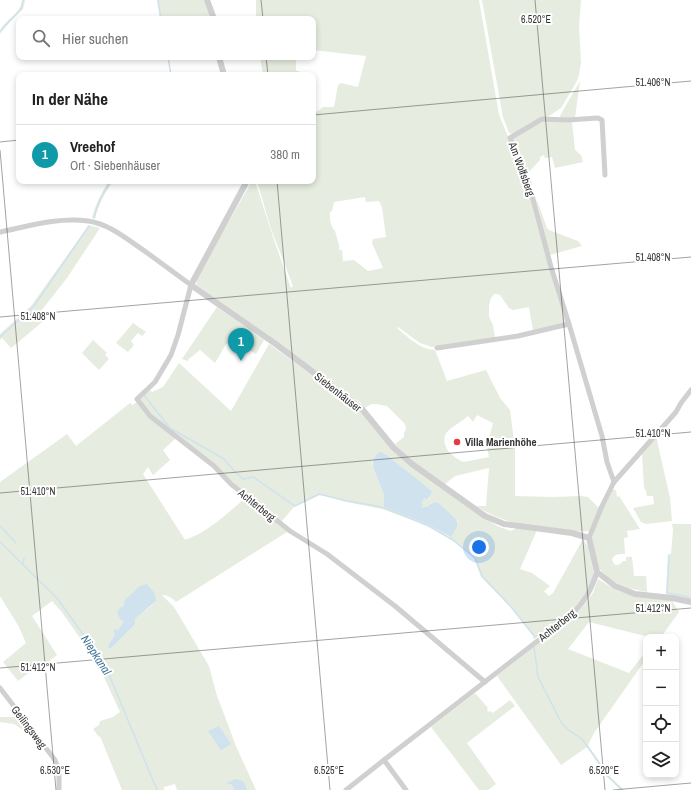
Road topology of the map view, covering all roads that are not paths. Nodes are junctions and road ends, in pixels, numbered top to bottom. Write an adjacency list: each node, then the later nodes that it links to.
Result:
1 (207, 0): 2 (street)
2 (213, 16)
3 (221, 60): 4 (street)
4 (223, 72)
5 (605, 175): 9 (street, Am Wolfsberg)
6 (245, 184): 8 (street)
7 (0, 232): 8 (street)
8 (191, 284): 13 (street, Siebenhäuser); 16 (street, Achterberg)
9 (569, 324): 10 (street); 12 (street, Am Wolfsberg)
10 (437, 348)
11 (691, 390): 12 (street)
12 (614, 482): 13 (street)
13 (589, 538): 14 (street)
14 (597, 572): 15 (street); 16 (street, Achterberg)
15 (691, 602)
16 (485, 682): 18 (street, Achterberg)
17 (0, 688): 19 (street, Geilingsweg)
18 (384, 760): 20 (street, Achterberg); 21 (street)
19 (59, 790)
20 (346, 790)
21 (406, 790)

